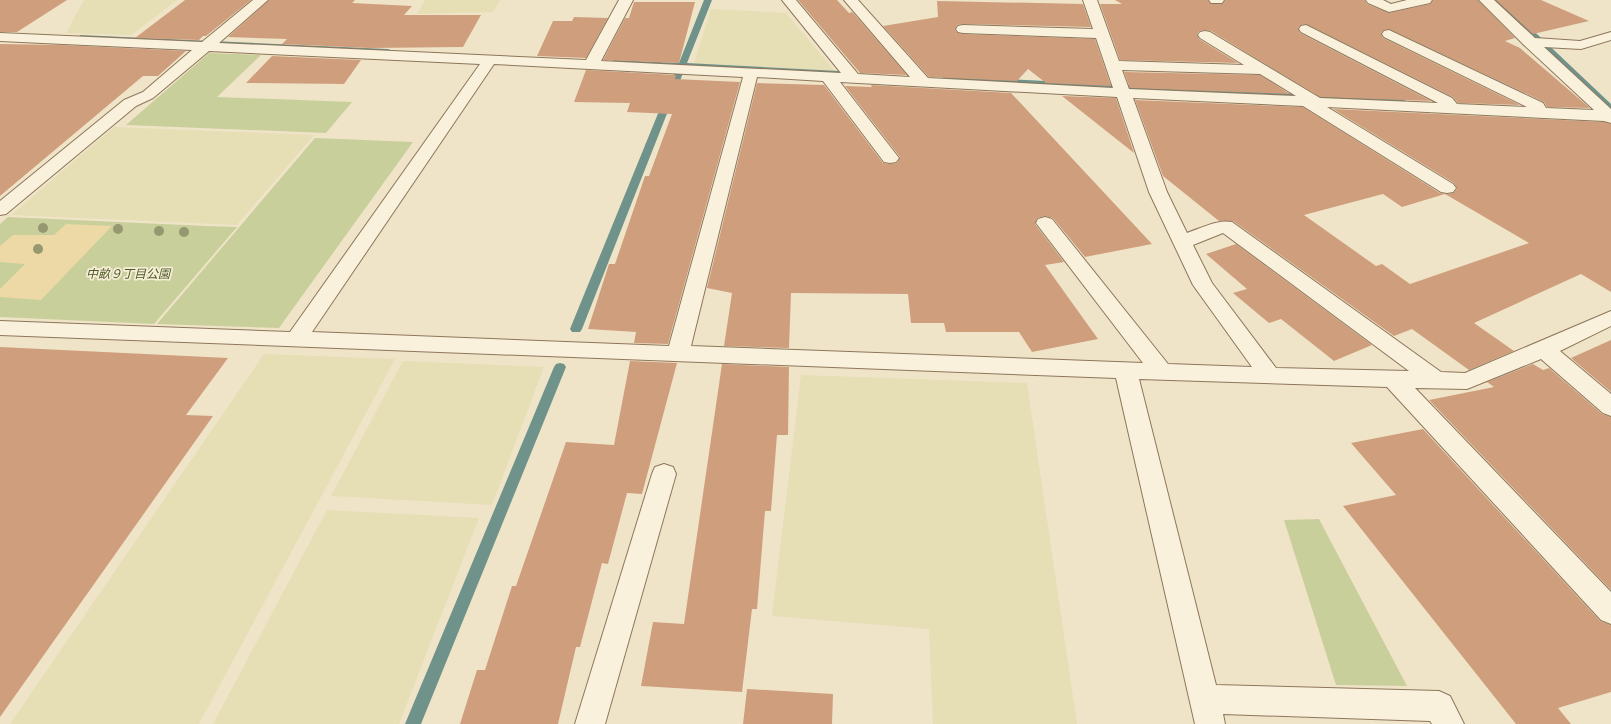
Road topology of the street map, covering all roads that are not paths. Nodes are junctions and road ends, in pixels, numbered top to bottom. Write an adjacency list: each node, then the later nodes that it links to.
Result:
1 (261, 0): 17 (street)
2 (626, 0): 19 (street)
3 (789, 0): 24 (street)
4 (851, 0): 25 (street)
5 (1090, 0): 11 (street)
6 (1373, 0): 7 (street)
7 (1425, 0)
8 (1486, 0): 16 (street)
9 (963, 29): 11 (street)
10 (1306, 30): 28 (street)
11 (1102, 34): 20 (street)
12 (1389, 34): 29 (street)
13 (1205, 35): 21 (street)
14 (1611, 36): 16 (street)
15 (0, 37): 17 (street)
16 (1537, 43): 30 (street)
17 (208, 44): 18 (street); 33 (street)
18 (490, 60): 19 (street); 38 (street)
19 (593, 62): 22 (street)
20 (1113, 65): 21 (street); 26 (street)
21 (1263, 70): 27 (street)
22 (751, 73): 23 (street); 40 (street)
23 (828, 77): 24 (street); 31 (street)
24 (854, 79): 25 (street)
25 (924, 83): 26 (street)
26 (1123, 93): 27 (street); 35 (street)
27 (1313, 102): 28 (street); 32 (street)
28 (1449, 105): 29 (street)
29 (1540, 110): 30 (street)
30 (1610, 117)
31 (890, 158)
32 (1447, 188)
33 (0, 210)
34 (1045, 223): 42 (street)
35 (1182, 242): 43 (street); 45 (street)
36 (1611, 318): 39 (street)
37 (0, 328): 38 (street)
38 (296, 339): 40 (street)
39 (1544, 349): 45 (street); 46 (street)
40 (678, 354): 41 (street)
41 (1126, 371): 42 (street); 49 (street)
42 (1162, 372): 43 (street)
43 (1270, 376): 44 (street)
44 (1393, 379): 45 (street); 48 (street)
45 (1436, 380)
46 (1611, 407)
47 (664, 474): 50 (street)
48 (1611, 611)
49 (1207, 711): 51 (street)
50 (590, 724)
51 (1449, 724)

